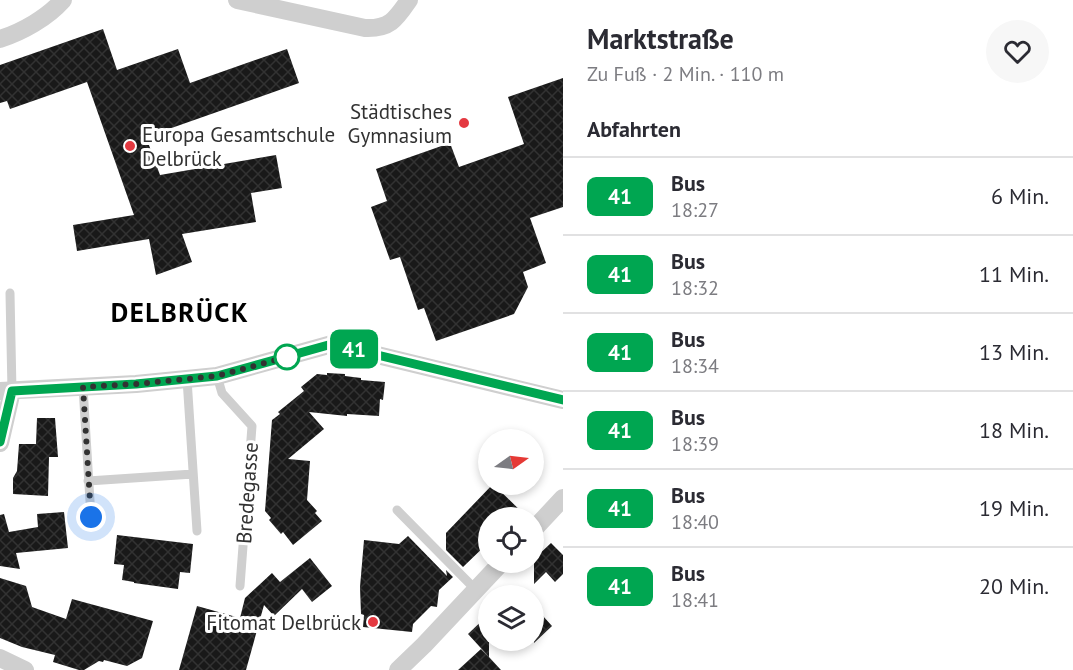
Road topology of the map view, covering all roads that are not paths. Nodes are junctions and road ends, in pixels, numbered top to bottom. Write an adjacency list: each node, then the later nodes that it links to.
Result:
1 (63, 0): 4 (street)
2 (409, 0): 3 (street)
3 (249, 1)
4 (0, 39)
5 (10, 293): 9 (lane)
6 (217, 376): 7 (street); 10 (street); 20 (lane, Bredegasse)
7 (188, 379): 8 (street); 12 (lane)
8 (83, 387): 9 (street); 13 (lane)
9 (6, 391): 11 (street)
10 (563, 400)
11 (0, 442)
12 (193, 474): 13 (lane); 18 (lane)
13 (88, 481): 16 (lane)
14 (563, 498): 17 (street)
15 (397, 510): 21 (lane)
16 (91, 517)
17 (544, 518)
18 (197, 531)
19 (492, 573): 21 (street)
20 (240, 586)
21 (476, 590): 24 (street)
22 (0, 658): 23 (street)
23 (25, 670)
24 (398, 670)

